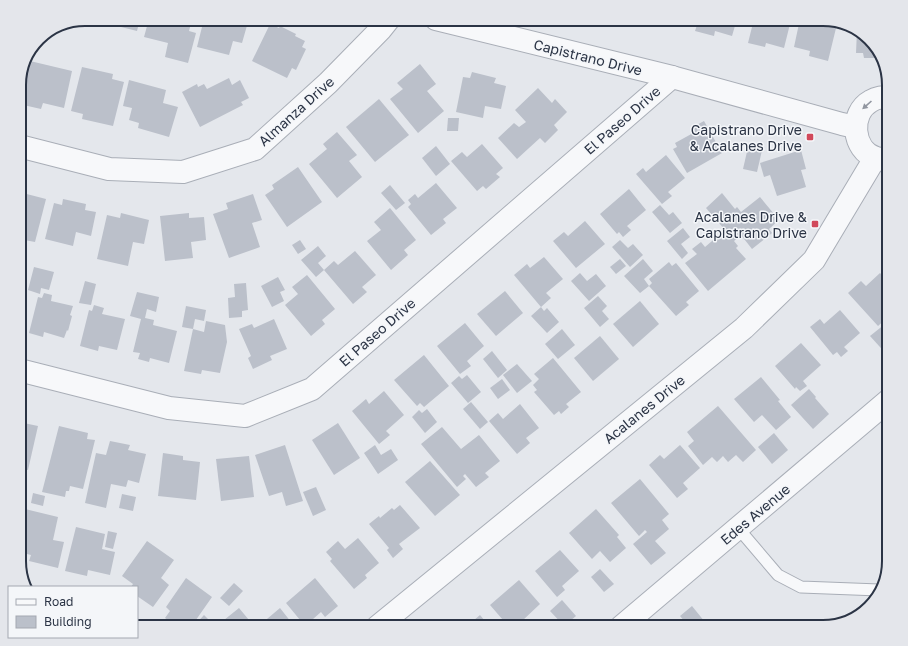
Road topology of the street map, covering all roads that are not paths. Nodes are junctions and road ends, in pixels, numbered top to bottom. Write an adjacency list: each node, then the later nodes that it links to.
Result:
1 (383, 26): 6 (street, Almanza Drive)
2 (464, 26): 3 (street, Capistrano Drive)
3 (672, 77): 5 (street, Capistrano Drive); 8 (street, El Paseo Drive)
4 (882, 97): 5 (street, one-way to 5)
5 (855, 127): 7 (street)
6 (26, 148)
7 (882, 159): 12 (street, Acalanes Drive)
8 (26, 372)
9 (882, 406): 10 (street, Edes Avenue)
10 (738, 528): 11 (lane); 13 (street, Edes Avenue)
11 (874, 590)
12 (386, 620)
13 (629, 620)

